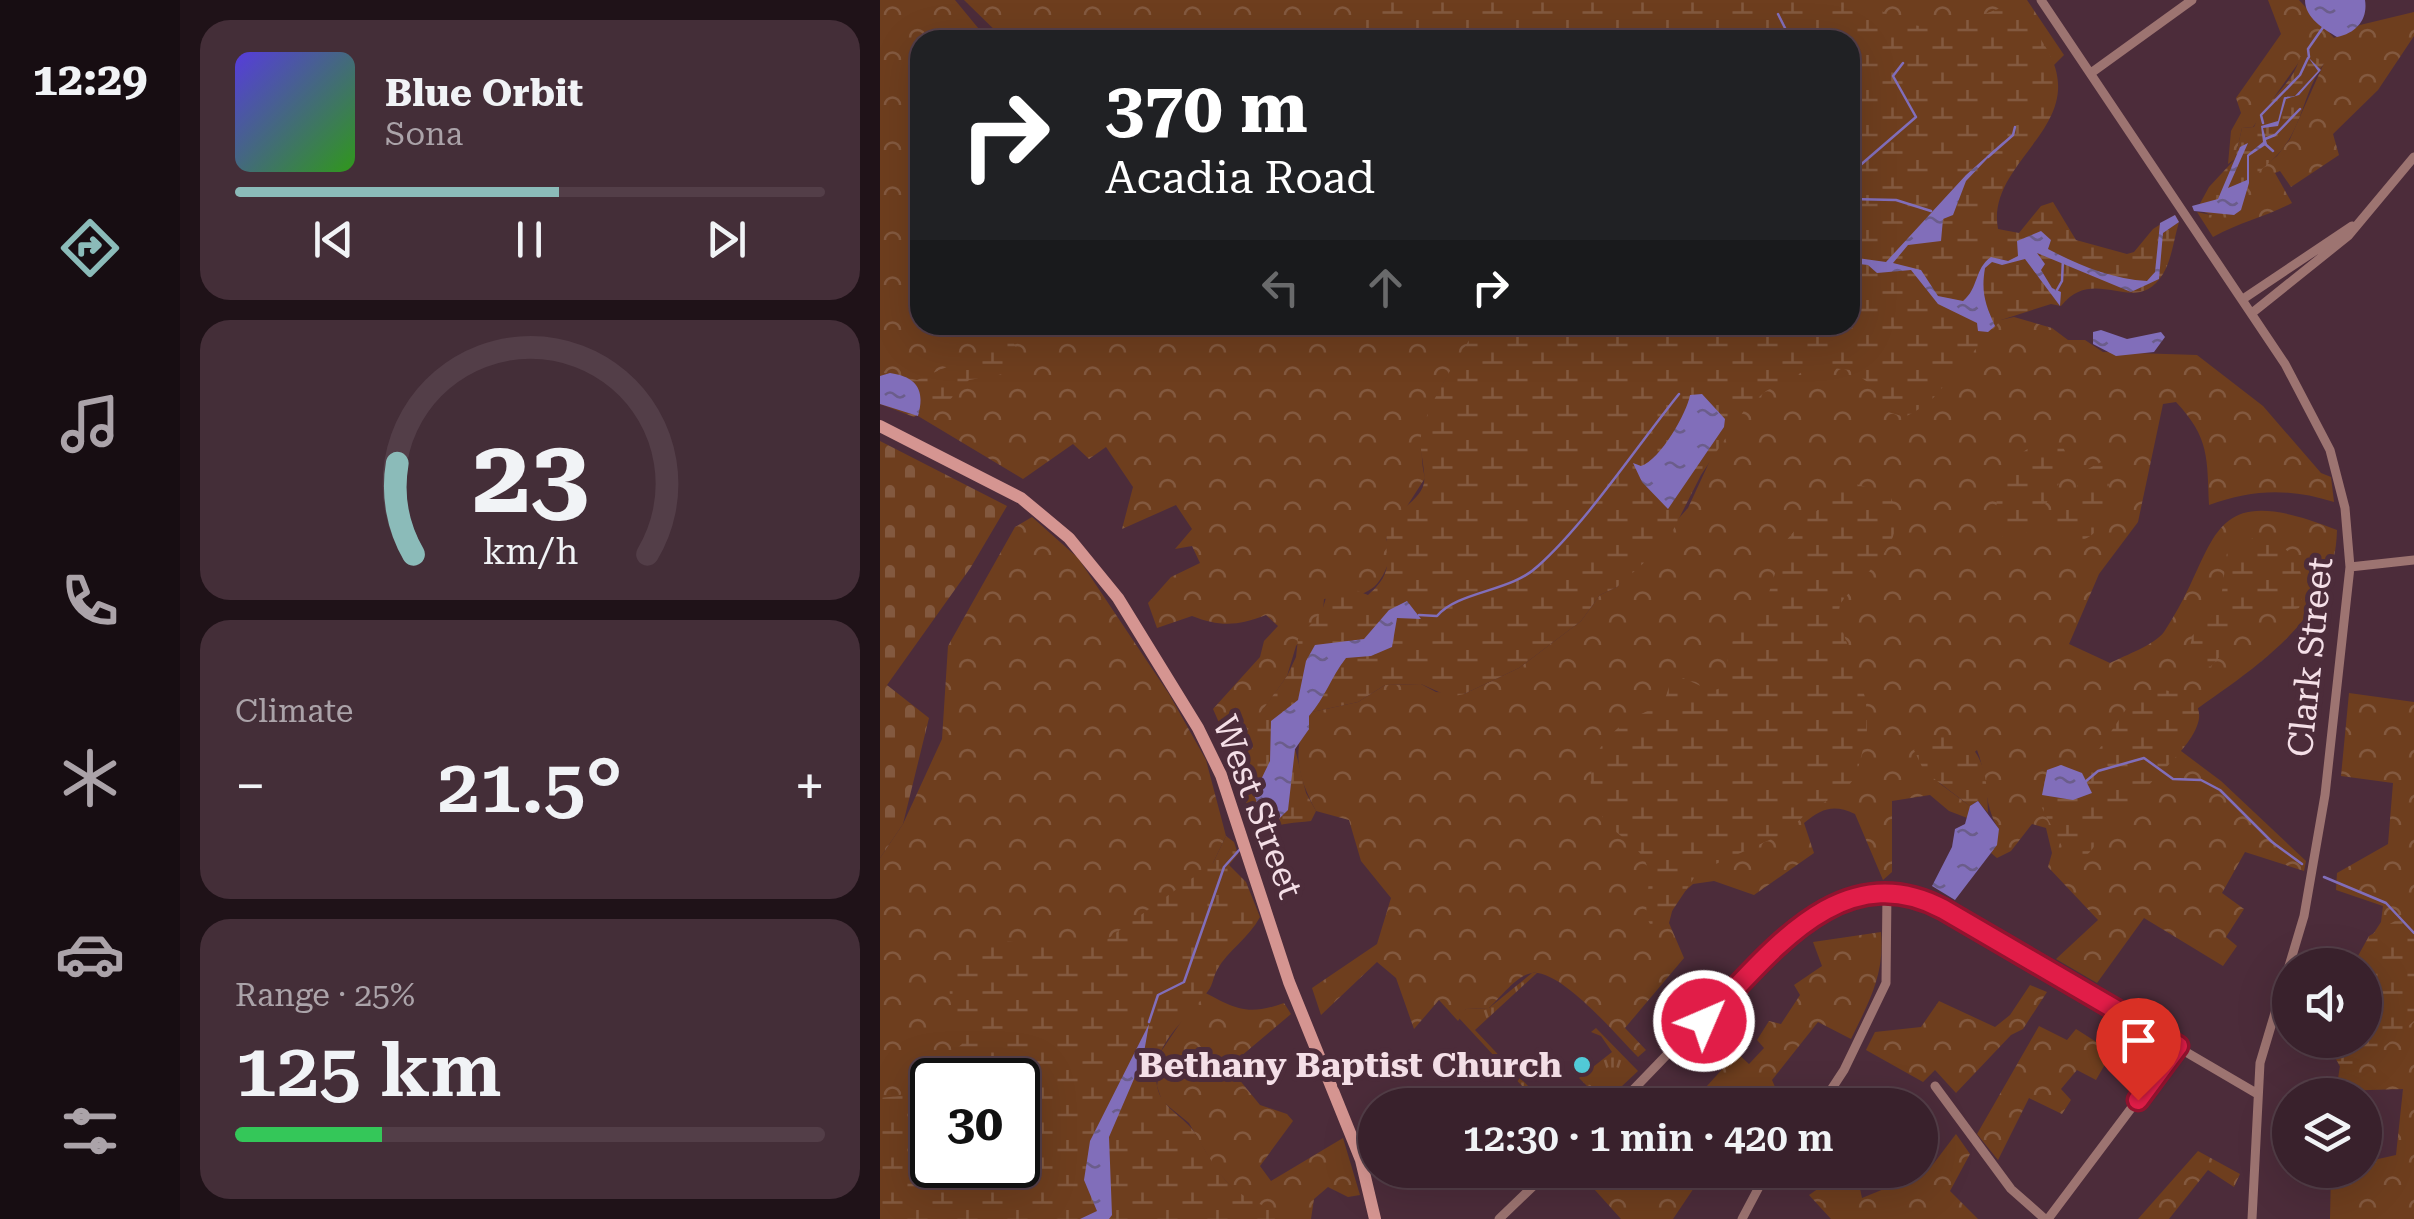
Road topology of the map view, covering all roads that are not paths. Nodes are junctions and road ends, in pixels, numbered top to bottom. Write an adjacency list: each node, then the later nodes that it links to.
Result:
1 (2042, 0): 3 (street, Clark Street)
2 (2192, 0): 3 (street)
3 (2090, 73): 6 (street, Clark Street)
4 (2414, 157): 5 (street)
5 (2367, 214): 6 (street); 7 (street)
6 (2242, 299): 7 (street, Clark Street)
7 (2252, 313): 10 (street, Clark Street)
8 (880, 426): 19 (main road, West Street)
9 (2414, 560): 10 (street)
10 (2350, 567): 16 (street, Clark Street)
11 (1888, 892): 12 (street); 14 (street); 15 (street)
12 (2178, 1046): 16 (street); 22 (street)
13 (1934, 1086): 22 (street)
14 (1636, 1088)
15 (1832, 1088)
16 (2256, 1093): 23 (street, Clark Street)
17 (1531, 1188): 20 (street)
18 (1758, 1188): 21 (street)
19 (1374, 1219)
20 (1499, 1219)
21 (1742, 1219)
22 (2046, 1219)
23 (2252, 1219)

